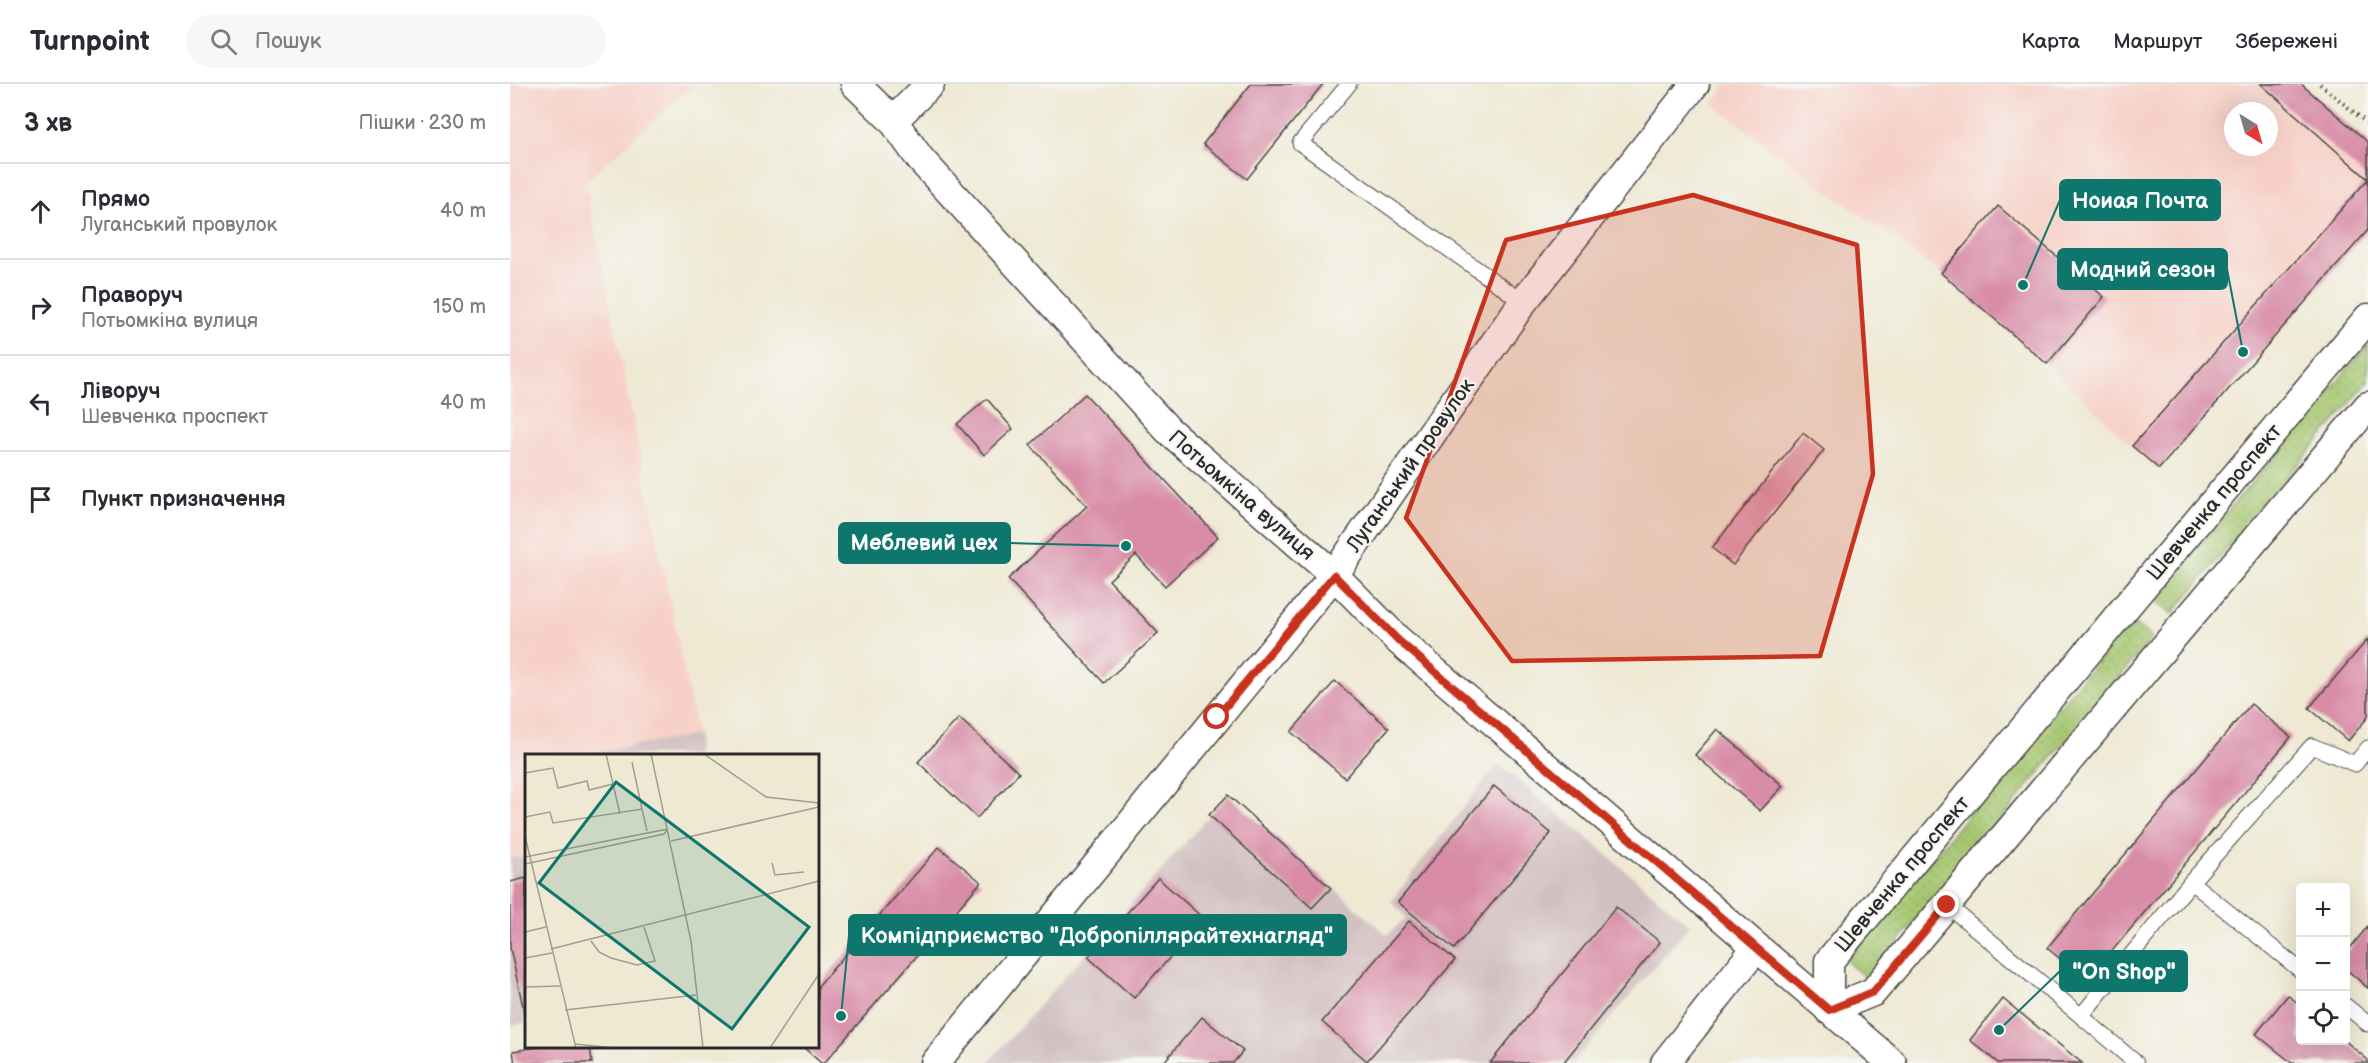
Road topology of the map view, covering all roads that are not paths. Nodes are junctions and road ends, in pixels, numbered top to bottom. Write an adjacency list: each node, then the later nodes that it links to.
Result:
1 (855, 84): 5 (street, Потьомкіна вулиця)
2 (930, 84): 5 (street)
3 (1349, 84): 6 (lane)
4 (1695, 84): 6 (street, Луганський провулок)
5 (892, 121): 9 (street, Потьомкіна вулиця)
6 (1523, 302): 9 (street, Луганський провулок)
7 (2368, 318): 16 (street, Шевченка проспект)
8 (2368, 406): 12 (street)
9 (1334, 575): 13 (street, Потьомкіна вулиця); 19 (street, Луганський провулок)
10 (2368, 748): 11 (lane)
11 (2191, 882): 14 (lane); 17 (lane)
12 (1947, 905): 16 (street); 17 (lane)
13 (1756, 948): 16 (street, Потьомкіна вулиця); 20 (street)
14 (2296, 966)
15 (2350, 1009): 18 (lane)
16 (1829, 1010): 21 (street, Потьомкіна вулиця)
17 (2081, 1016): 22 (lane)
18 (2368, 1024)
19 (935, 1063)
20 (1665, 1063)
21 (1892, 1063)
22 (2136, 1063)

